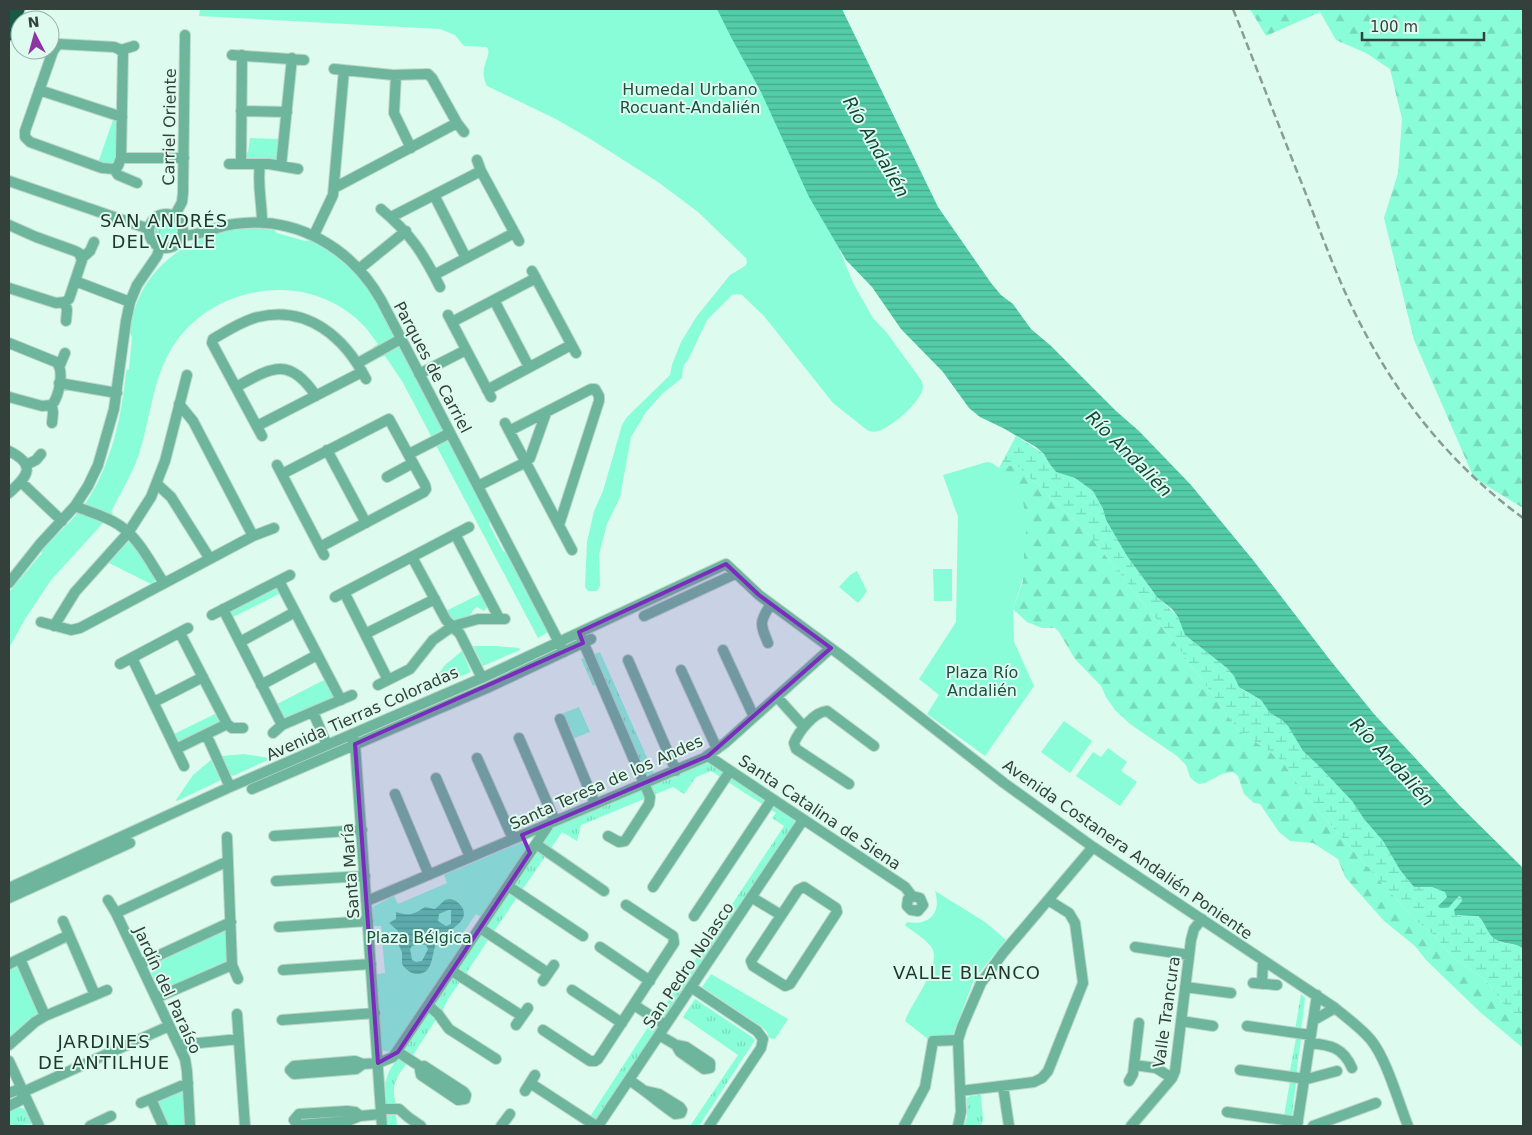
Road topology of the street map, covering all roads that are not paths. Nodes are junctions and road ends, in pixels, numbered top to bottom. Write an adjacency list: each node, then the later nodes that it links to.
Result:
1 (17, 9): 2 (highway)
2 (9, 33)
3 (186, 34): 15 (street, Carriel Oriente)
4 (134, 46): 5 (street)
5 (121, 50): 9 (street); 12 (street)
6 (292, 58): 7 (street); 10 (street); 11 (street)
7 (304, 60)
8 (396, 75): 13 (street); 13 (street); 26 (street)
9 (39, 90): 12 (street); 22 (street)
10 (241, 110): 11 (street); 18 (street)
11 (287, 112): 20 (street)
12 (122, 117): 14 (street)
13 (411, 148): 26 (street)
14 (120, 158): 15 (street); 22 (street)
15 (184, 158): 29 (street, Carriel Oriente)
16 (477, 160): 23 (street)
17 (229, 164): 18 (street)
18 (241, 164): 19 (street)
19 (260, 164): 20 (street); 31 (street)
20 (281, 166): 21 (street)
21 (298, 169)
22 (114, 170): 25 (street)
23 (481, 171): 27 (street); 40 (street)
24 (9, 181): 33 (street)
25 (137, 183)
26 (334, 188): 36 (street)
27 (434, 195): 30 (street); 40 (street)
28 (381, 209): 30 (street)
29 (174, 217): 33 (street); 35 (street)
30 (391, 217): 34 (street)
31 (262, 223): 35 (street, Parques de Carriel); 36 (street, Parques de Carriel)
32 (9, 225): 39 (street)
33 (149, 229): 38 (street)
34 (406, 231): 41 (street); 42 (street)
35 (182, 236): 38 (street)
36 (314, 236): 41 (street, Parques de Carriel)
37 (94, 242): 39 (street)
38 (160, 247): 48 (street)
39 (82, 258): 43 (street)
40 (466, 258): 42 (street)
41 (359, 269): 50 (street, Parques de Carriel)
42 (434, 275): 44 (street)
43 (75, 281): 47 (street); 48 (street)
44 (440, 287)
45 (9, 288): 47 (street)
46 (494, 300): 52 (street); 55 (street); 55 (street)
47 (65, 302): 49 (street)
48 (130, 302): 61 (street)
49 (66, 321)
50 (401, 339): 56 (street); 57 (street, Parques de Carriel)
51 (9, 343): 54 (street)
52 (466, 350): 55 (street); 57 (street)
53 (64, 353): 54 (street)
54 (60, 365): 59 (street)
55 (529, 367)
56 (362, 371): 60 (street); 62 (street)
57 (419, 374): 69 (street, Parques de Carriel)
58 (187, 375): 64 (street)
59 (59, 383): 61 (street); 65 (street)
60 (236, 387): 62 (street); 68 (street)
61 (118, 393): 82 (street)
62 (316, 396): 68 (street)
63 (9, 397): 65 (street)
64 (179, 404): 79 (street); 90 (street)
65 (52, 405): 67 (street)
66 (546, 413): 75 (street); 75 (street); 85 (street)
67 (52, 423)
68 (257, 426): 70 (street)
69 (450, 433): 74 (street); 80 (street, Parques de Carriel)
70 (262, 436)
71 (9, 450): 76 (street)
72 (327, 450): 74 (street); 84 (street); 84 (street)
73 (41, 454): 76 (street)
74 (411, 458): 77 (street); 84 (street)
75 (526, 462): 80 (street); 85 (street)
76 (26, 465): 78 (street)
77 (387, 477)
78 (20, 482): 81 (street); 83 (street)
79 (157, 484): 88 (street); 93 (street)
80 (478, 486): 111 (street, Parques de Carriel)
81 (9, 493)
82 (75, 506): 83 (street); 88 (street)
83 (62, 521): 98 (street)
84 (366, 523)
85 (559, 525): 91 (street)
86 (470, 527): 89 (street)
87 (274, 528): 90 (street)
88 (128, 533): 99 (street); 107 (street)
89 (455, 534): 92 (street); 108 (street)
90 (253, 536): 93 (street)
91 (572, 550)
92 (412, 557): 100 (street); 110 (street)
93 (210, 559): 99 (street)
94 (726, 564): 95 (street, Avenida Costanera Andalién Poniente); 109 (street, Avenida Tierras Coloradas)
95 (735, 574): 101 (street, Avenida Costanera Andalién Poniente); 105 (street)
96 (290, 575): 97 (street)
97 (279, 581): 102 (street); 103 (street)
98 (9, 583)
99 (164, 583): 107 (street)
100 (435, 599): 108 (street); 110 (street)
101 (771, 604): 114 (street); 115 (street, Avenida Costanera Andalién Poniente)
102 (223, 609): 104 (street); 113 (street)
103 (296, 612): 113 (street); 118 (street)
104 (212, 615)
105 (644, 616)
106 (41, 622): 107 (street)
107 (54, 626)
108 (453, 626): 124 (street); 125 (street)
109 (579, 632): 111 (street, Avenida Tierras Coloradas); 112 (street)
110 (366, 634): 125 (street)
111 (559, 641): 117 (street, Parques de Carriel); 124 (street, Avenida Tierras Coloradas)
112 (587, 641): 117 (street, Avenida Tierras Coloradas); 154 (street)
113 (240, 642): 126 (street)
114 (768, 643)
115 (832, 648): 129 (street, Santa Teresa de los Andes); 169 (street, Avenida Costanera Andalién Poniente)
116 (722, 650): 133 (street)
117 (564, 652): 143 (street, Avenida Tierras Coloradas)
118 (317, 655): 126 (street); 130 (street)
119 (132, 658): 121 (street); 123 (street); 131 (street)
120 (628, 660): 151 (street)
121 (120, 664)
122 (681, 670): 147 (street)
123 (203, 677): 131 (street); 135 (street)
124 (482, 678): 141 (street, Avenida Tierras Coloradas)
125 (388, 680): 127 (street)
126 (261, 685): 136 (street)
127 (378, 685)
128 (352, 695): 130 (street)
129 (777, 697): 133 (street, Santa Teresa de los Andes); 137 (street)
130 (341, 700): 132 (street)
131 (154, 702): 146 (street)
132 (313, 712): 136 (street); 144 (street)
133 (754, 717): 147 (street, Santa Teresa de los Andes)
134 (560, 720): 160 (street)
135 (227, 724): 138 (street); 140 (street)
136 (282, 725): 139 (street)
137 (804, 727): 145 (street); 155 (street)
138 (243, 728)
139 (273, 732)
140 (206, 734): 146 (street); 156 (street)
141 (352, 734): 143 (street, Santa María); 144 (street, Avenida Tierras Coloradas)
142 (520, 738): 162 (street)
143 (355, 744): 157 (street, Avenida Tierras Coloradas); 163 (street, Santa María)
144 (327, 745): 156 (street, Avenida Tierras Coloradas)
145 (874, 746)
146 (176, 749): 150 (street)
147 (717, 749): 148 (street, Santa Teresa de los Andes)
148 (708, 756): 151 (street, Santa Teresa de los Andes); 152 (street, Santa Catalina de Siena)
149 (477, 758): 167 (street)
150 (184, 766)
151 (676, 770): 154 (street, Santa Teresa de los Andes)
152 (730, 771): 159 (street, Santa Catalina de Siena); 177 (street)
153 (436, 778): 171 (street)
154 (644, 784): 160 (street, Santa Teresa de los Andes); 165 (street)
155 (848, 784)
156 (230, 787): 178 (street, Avenida Tierras Coloradas)
157 (252, 789)
158 (395, 794): 173 (street)
159 (772, 799): 161 (street, Santa Catalina de Siena); 188 (street)
160 (596, 804): 162 (street, Santa Teresa de los Andes)
161 (803, 820): 180 (street, San Pedro Nolasco); 181 (street, Santa Catalina de Siena)
162 (553, 822): 167 (street, Santa Teresa de los Andes); 170 (street)
163 (362, 830): 164 (street); 174 (street, Santa María)
164 (274, 836)
165 (608, 836)
166 (227, 837): 172 (street)
167 (515, 838): 170 (street); 171 (street, Santa Teresa de los Andes)
168 (130, 843): 182 (street)
169 (1093, 847): 184 (street); 190 (street, Avenida Costanera Andalién Poniente)
170 (533, 849): 176 (street); 179 (street)
171 (470, 857): 173 (street, Santa Teresa de los Andes)
172 (228, 861): 187 (street); 193 (street)
173 (429, 875): 185 (street, Santa Teresa de los Andes)
174 (365, 876): 175 (street); 185 (street, Santa María)
175 (276, 881)
176 (508, 886): 195 (street); 197 (street)
177 (653, 887)
178 (9, 888)
179 (604, 890)
180 (751, 896): 189 (street); 213 (street, San Pedro Nolasco)
181 (912, 896)
182 (9, 898)
183 (108, 900): 187 (street, Jardín del Paraíso)
184 (1048, 900): 241 (street); 261 (street)
185 (367, 901): 192 (street, Santa María)
186 (626, 905): 211 (street)
187 (116, 913): 204 (street, Jardín del Paraíso)
188 (694, 916)
189 (781, 916): 189 (street)
190 (1202, 919): 200 (street, Valle Trancura); 202 (street, Avenida Costanera Andalién Poniente)
191 (63, 921): 196 (street)
192 (368, 921): 194 (street); 205 (street, Santa María)
193 (231, 922): 204 (street); 206 (street)
194 (279, 927)
195 (480, 928): 208 (street); 209 (street)
196 (69, 935): 201 (street); 218 (street)
197 (583, 936)
198 (600, 947): 211 (street)
199 (1135, 947): 200 (street)
200 (1189, 955): 214 (street, Valle Trancura)
201 (20, 959): 203 (street); 226 (street)
202 (1264, 960): 212 (street); 219 (street, Avenida Costanera Andalién Poniente)
203 (9, 964)
204 (140, 964): 220 (street, Jardín del Paraíso)
205 (371, 964): 207 (street); 224 (street, Santa María)
206 (232, 965): 210 (street); 220 (street)
207 (283, 970)
208 (452, 970): 222 (street); 227 (street)
209 (548, 973)
210 (238, 980)
211 (650, 980): 221 (street)
212 (1277, 985)
213 (691, 987): 234 (street, San Pedro Nolasco); 285 (street)
214 (1185, 987): 217 (street); 230 (street, Valle Trancura)
215 (107, 990): 218 (street)
216 (572, 990): 231 (street)
217 (1231, 993)
218 (95, 995): 226 (street)
219 (1317, 995): 223 (street, Avenida Costanera Andalién Poniente); 229 (street)
220 (156, 998): 233 (street, Jardín del Paraíso)
221 (634, 1005): 231 (street); 234 (street)
222 (429, 1006): 245 (street); 246 (street)
223 (1335, 1008): 229 (street); 291 (street, Avenida Costanera Andalién Poniente)
224 (375, 1013): 228 (street); 248 (street, Santa María)
225 (238, 1014): 239 (street)
226 (45, 1016): 242 (street)
227 (522, 1016)
228 (282, 1020)
229 (1314, 1020): 240 (street)
230 (1181, 1022): 235 (street); 255 (street, Valle Trancura)
231 (622, 1023): 237 (street)
232 (1139, 1023): 250 (street)
233 (169, 1026): 243 (street, Jardín del Paraíso); 263 (street)
234 (665, 1026): 238 (street, San Pedro Nolasco)
235 (1214, 1026)
236 (1247, 1026): 240 (street)
237 (543, 1030)
238 (659, 1035): 244 (street); 257 (street, San Pedro Nolasco)
239 (239, 1039): 243 (street); 280 (street)
240 (1311, 1039): 252 (street); 256 (street)
241 (958, 1040): 264 (street); 286 (street)
242 (9, 1044)
243 (179, 1045): 259 (street, Jardín del Paraíso)
244 (676, 1045)
245 (398, 1052): 248 (street); 251 (street)
246 (496, 1059)
247 (9, 1061): 263 (street)
248 (378, 1063): 249 (street); 268 (street, Santa María)
249 (363, 1064): 249 (street)
250 (1134, 1065): 255 (street); 258 (street)
251 (421, 1067)
252 (1352, 1068)
253 (1240, 1070): 256 (street)
254 (1337, 1071): 256 (street)
255 (1172, 1078): 289 (street, Valle Trancura)
256 (1304, 1079): 275 (street)
257 (629, 1080): 262 (street); 284 (street, San Pedro Nolasco)
258 (1129, 1081)
259 (188, 1083): 278 (street); 279 (street, Jardín del Paraíso)
260 (530, 1083): 284 (street)
261 (1003, 1086): 264 (street); 288 (street)
262 (646, 1091)
263 (23, 1092): 265 (street); 267 (street); 276 (street)
264 (960, 1092): 287 (street)
265 (9, 1093)
266 (1376, 1103): 290 (street)
267 (9, 1106)
268 (381, 1112): 270 (street); 273 (street); 281 (street, Santa María)
269 (1227, 1112): 275 (street)
270 (299, 1114)
271 (510, 1114): 283 (street)
272 (112, 1116): 274 (street)
273 (408, 1122): 282 (street)
274 (102, 1124): 277 (street)
275 (1298, 1124)
276 (37, 1126)
277 (90, 1126)
278 (163, 1126)
279 (190, 1126)
280 (245, 1126)
281 (382, 1126)
282 (421, 1126)
283 (502, 1126)
284 (597, 1126)
285 (709, 1126)
286 (904, 1126)
287 (958, 1126)
288 (1008, 1126)
289 (1131, 1126)
290 (1313, 1126)
291 (1408, 1126)

